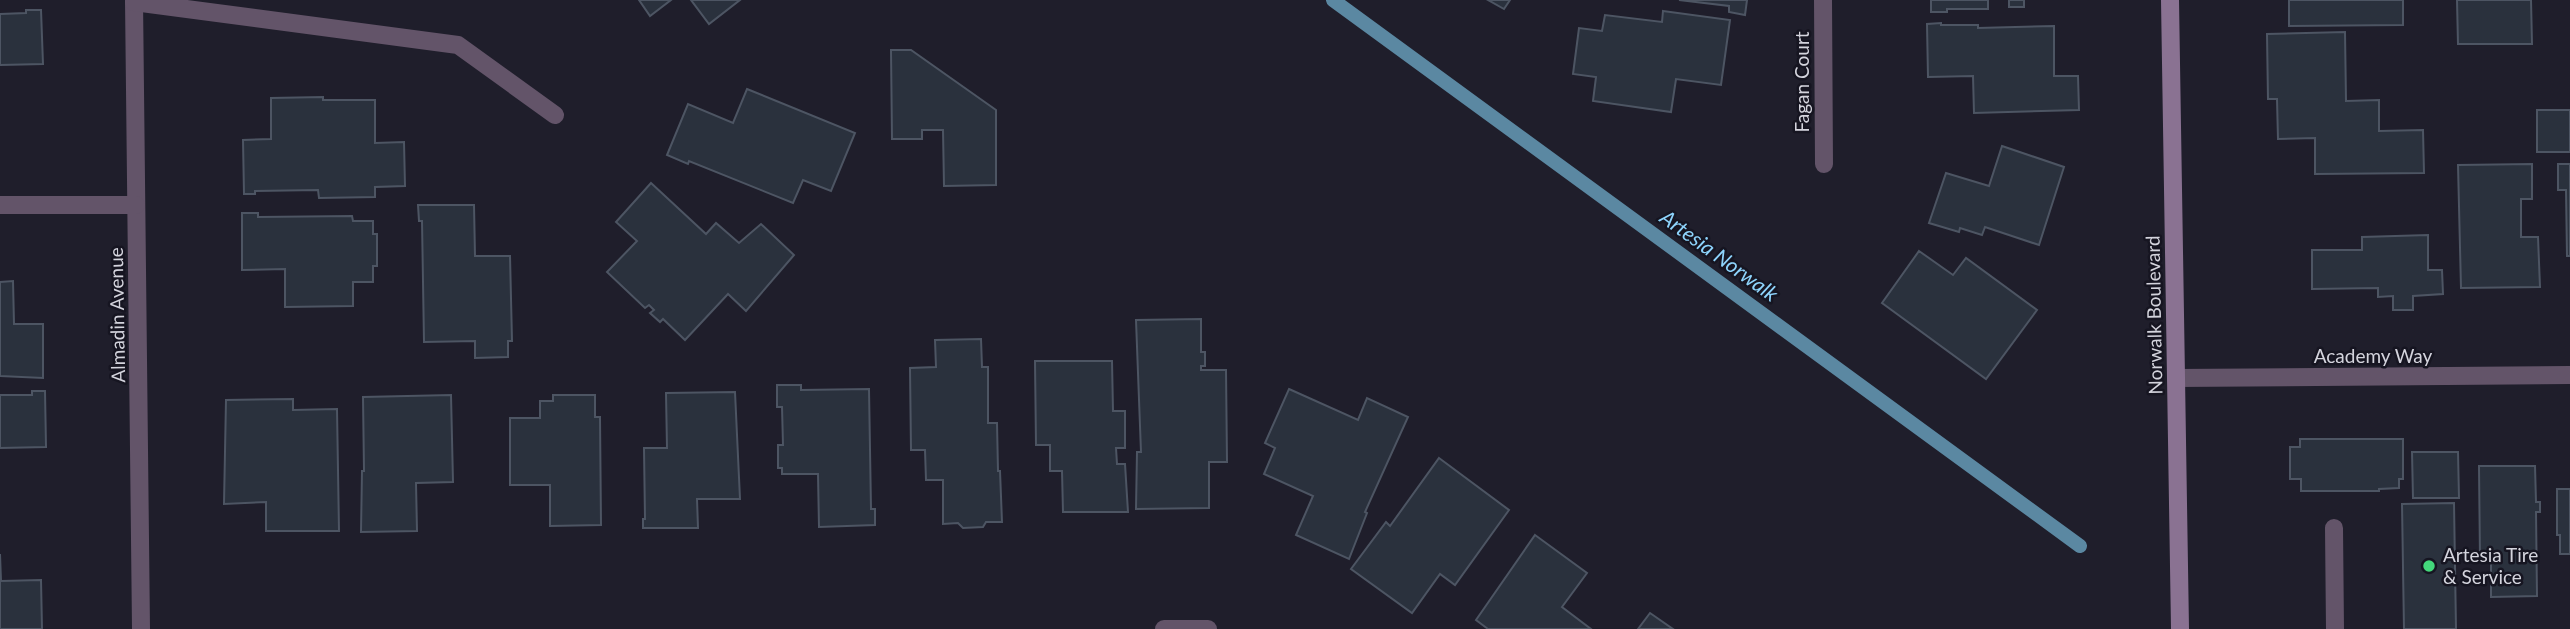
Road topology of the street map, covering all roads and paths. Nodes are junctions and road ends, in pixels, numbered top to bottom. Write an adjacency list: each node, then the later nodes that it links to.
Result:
1 (1823, 0): 5 (street, Fagan Court)
2 (2170, 0): 9 (main road, Norwalk Boulevard)
3 (134, 1): 4 (street); 7 (street, Almadin Avenue)
4 (555, 115)
5 (1824, 164)
6 (0, 205): 7 (street)
7 (136, 205): 11 (street, Almadin Avenue)
8 (2570, 375): 9 (street, Academy Way)
9 (2176, 378): 14 (main road, Norwalk Boulevard)
10 (2334, 527): 15 (street)
11 (141, 629)
12 (1164, 629): 13 (street)
13 (1208, 629)
14 (2180, 629)
15 (2335, 629)

